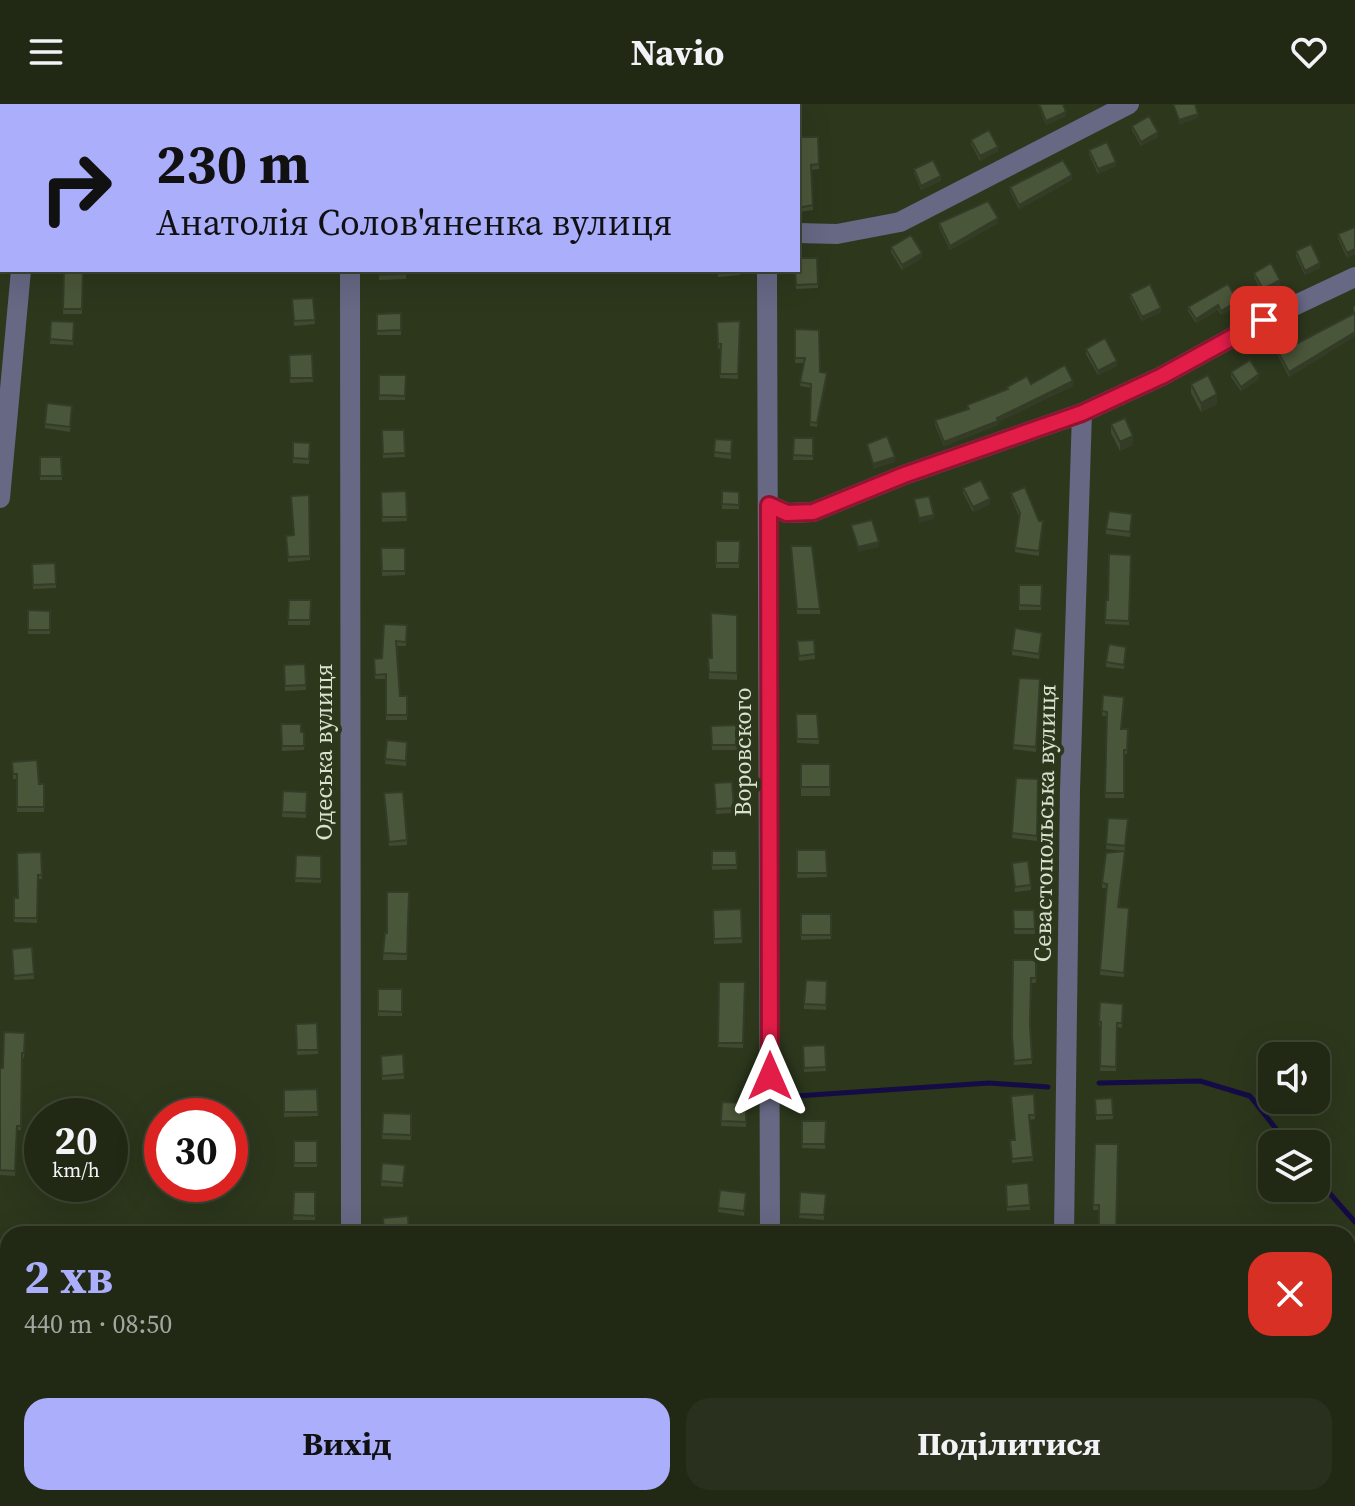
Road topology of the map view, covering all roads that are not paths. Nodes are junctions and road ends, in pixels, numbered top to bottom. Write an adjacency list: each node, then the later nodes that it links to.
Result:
1 (1129, 104): 2 (street)
2 (800, 233)
3 (21, 272): 8 (street)
4 (350, 272): 10 (street, Одеська вулиця)
5 (767, 272): 9 (street, Воровского)
6 (1355, 277): 7 (street)
7 (1082, 413): 9 (street); 12 (street, Севастопольська вулиця)
8 (0, 498)
9 (769, 505): 11 (street, Воровского)
10 (351, 1226)
11 (770, 1226)
12 (1064, 1226)

